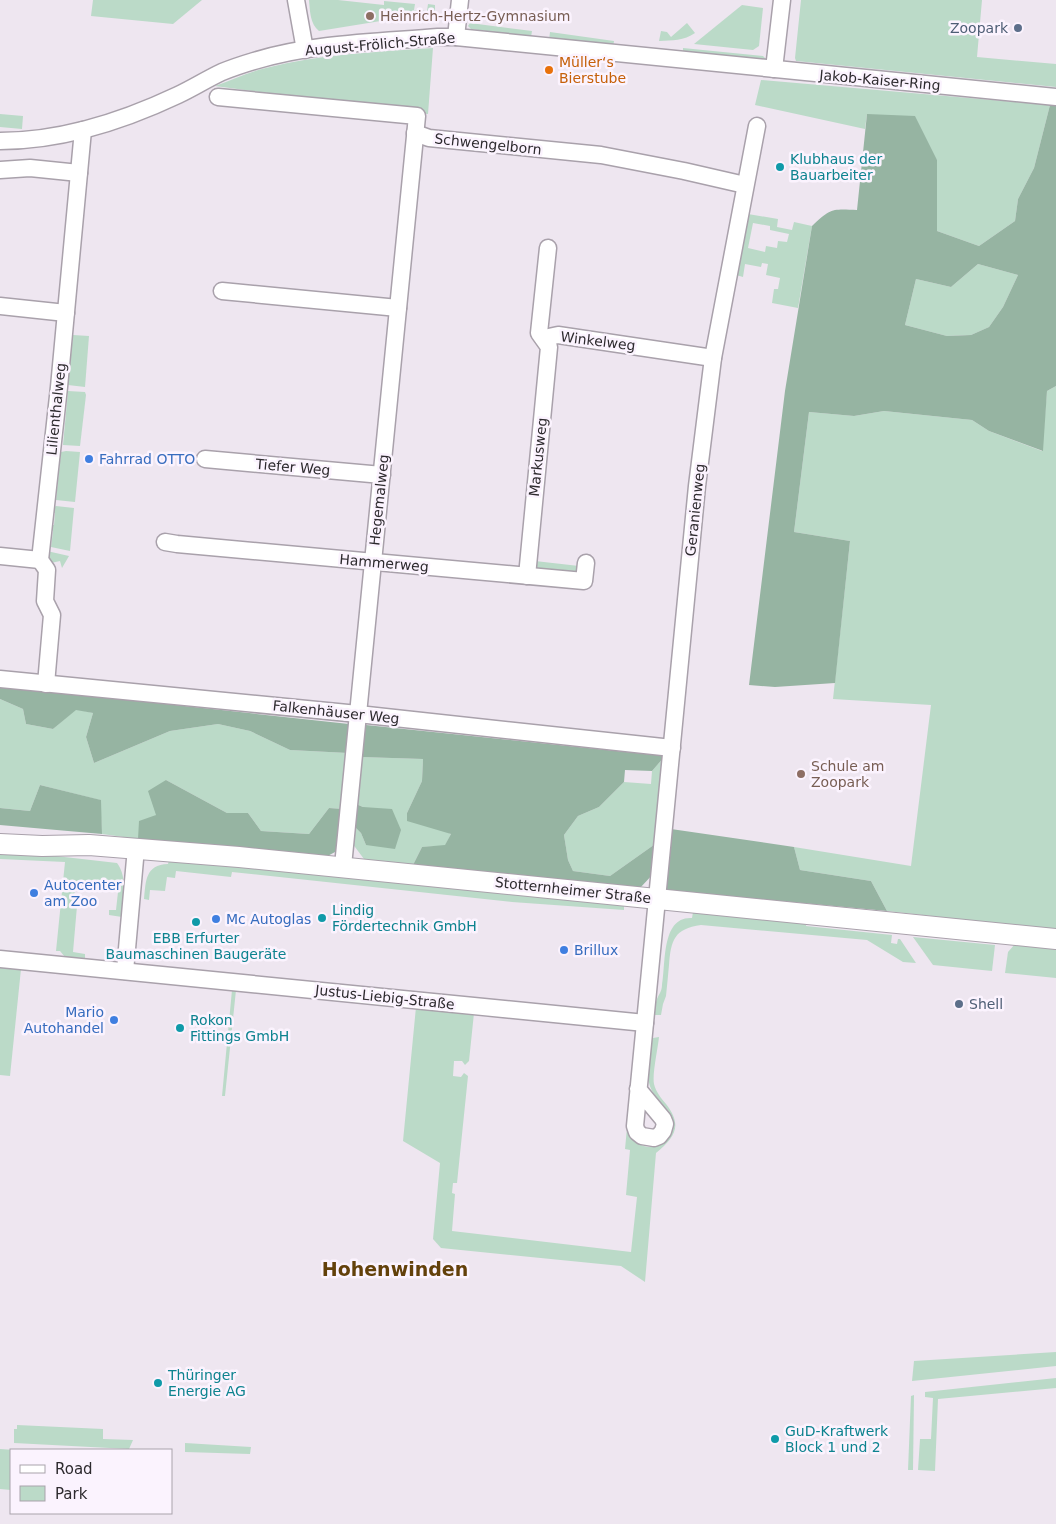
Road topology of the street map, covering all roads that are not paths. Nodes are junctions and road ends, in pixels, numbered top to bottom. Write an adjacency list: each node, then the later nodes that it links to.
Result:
1 (296, 0): 5 (street)
2 (460, 0): 4 (street)
3 (782, 0): 6 (street)
4 (456, 37): 5 (street, August-Frölich-Straße); 6 (street, August-Frölich-Straße)
5 (305, 50): 10 (street, August-Frölich-Straße)
6 (774, 70): 8 (street, Jakob-Kaiser-Ring)
7 (218, 97): 11 (street, Schwengelborn)
8 (1056, 97)
9 (757, 126): 15 (street, Geranienweg)
10 (82, 130): 12 (street, August-Frölich-Straße); 14 (street, Lilienthalweg)
11 (416, 133): 15 (street, Schwengelborn); 19 (street, Hegemalweg)
12 (0, 141)
13 (0, 170): 14 (street)
14 (79, 173): 20 (street, Lilienthalweg)
15 (745, 185): 22 (street, Geranienweg)
16 (548, 248): 21 (street, Winkelweg)
17 (222, 291): 19 (street)
18 (0, 306): 20 (street)
19 (398, 308): 24 (street, Hegemalweg)
20 (66, 313): 27 (street, Lilienthalweg)
21 (544, 338): 22 (street, Winkelweg); 30 (street, Markusweg)
22 (714, 358): 34 (street, Geranienweg)
23 (206, 459): 24 (street, Tiefer Weg)
24 (382, 476): 28 (street, Hegemalweg)
25 (165, 542): 28 (street, Hammerweg)
26 (0, 556): 27 (street)
27 (40, 560): 32 (street, Lilienthalweg)
28 (373, 562): 30 (street, Hammerweg); 33 (street, Hegemalweg)
29 (586, 563): 30 (street, Hammerweg)
30 (527, 576)
31 (0, 679): 32 (street, Falkenhäuser Weg)
32 (46, 684): 33 (street, Falkenhäuser Weg)
33 (358, 714): 34 (street, Falkenhäuser Weg); 39 (street, Hegemalweg)
34 (672, 748): 40 (street, Geranienweg)
35 (0, 832): 37 (main road, Stotternheimer Straße)
36 (0, 844): 37 (main road, Stotternheimer Straße)
37 (89, 845): 38 (main road, Stotternheimer Straße)
38 (136, 848): 39 (main road, Stotternheimer Straße); 43 (street)
39 (343, 866): 40 (main road, Stotternheimer Straße)
40 (658, 898): 41 (main road, Stotternheimer Straße); 44 (street)
41 (1056, 939)
42 (0, 959): 43 (street, Justus-Liebig-Straße)
43 (125, 970): 44 (street, Justus-Liebig-Straße)
44 (645, 1023): 45 (street)
45 (638, 1089)

